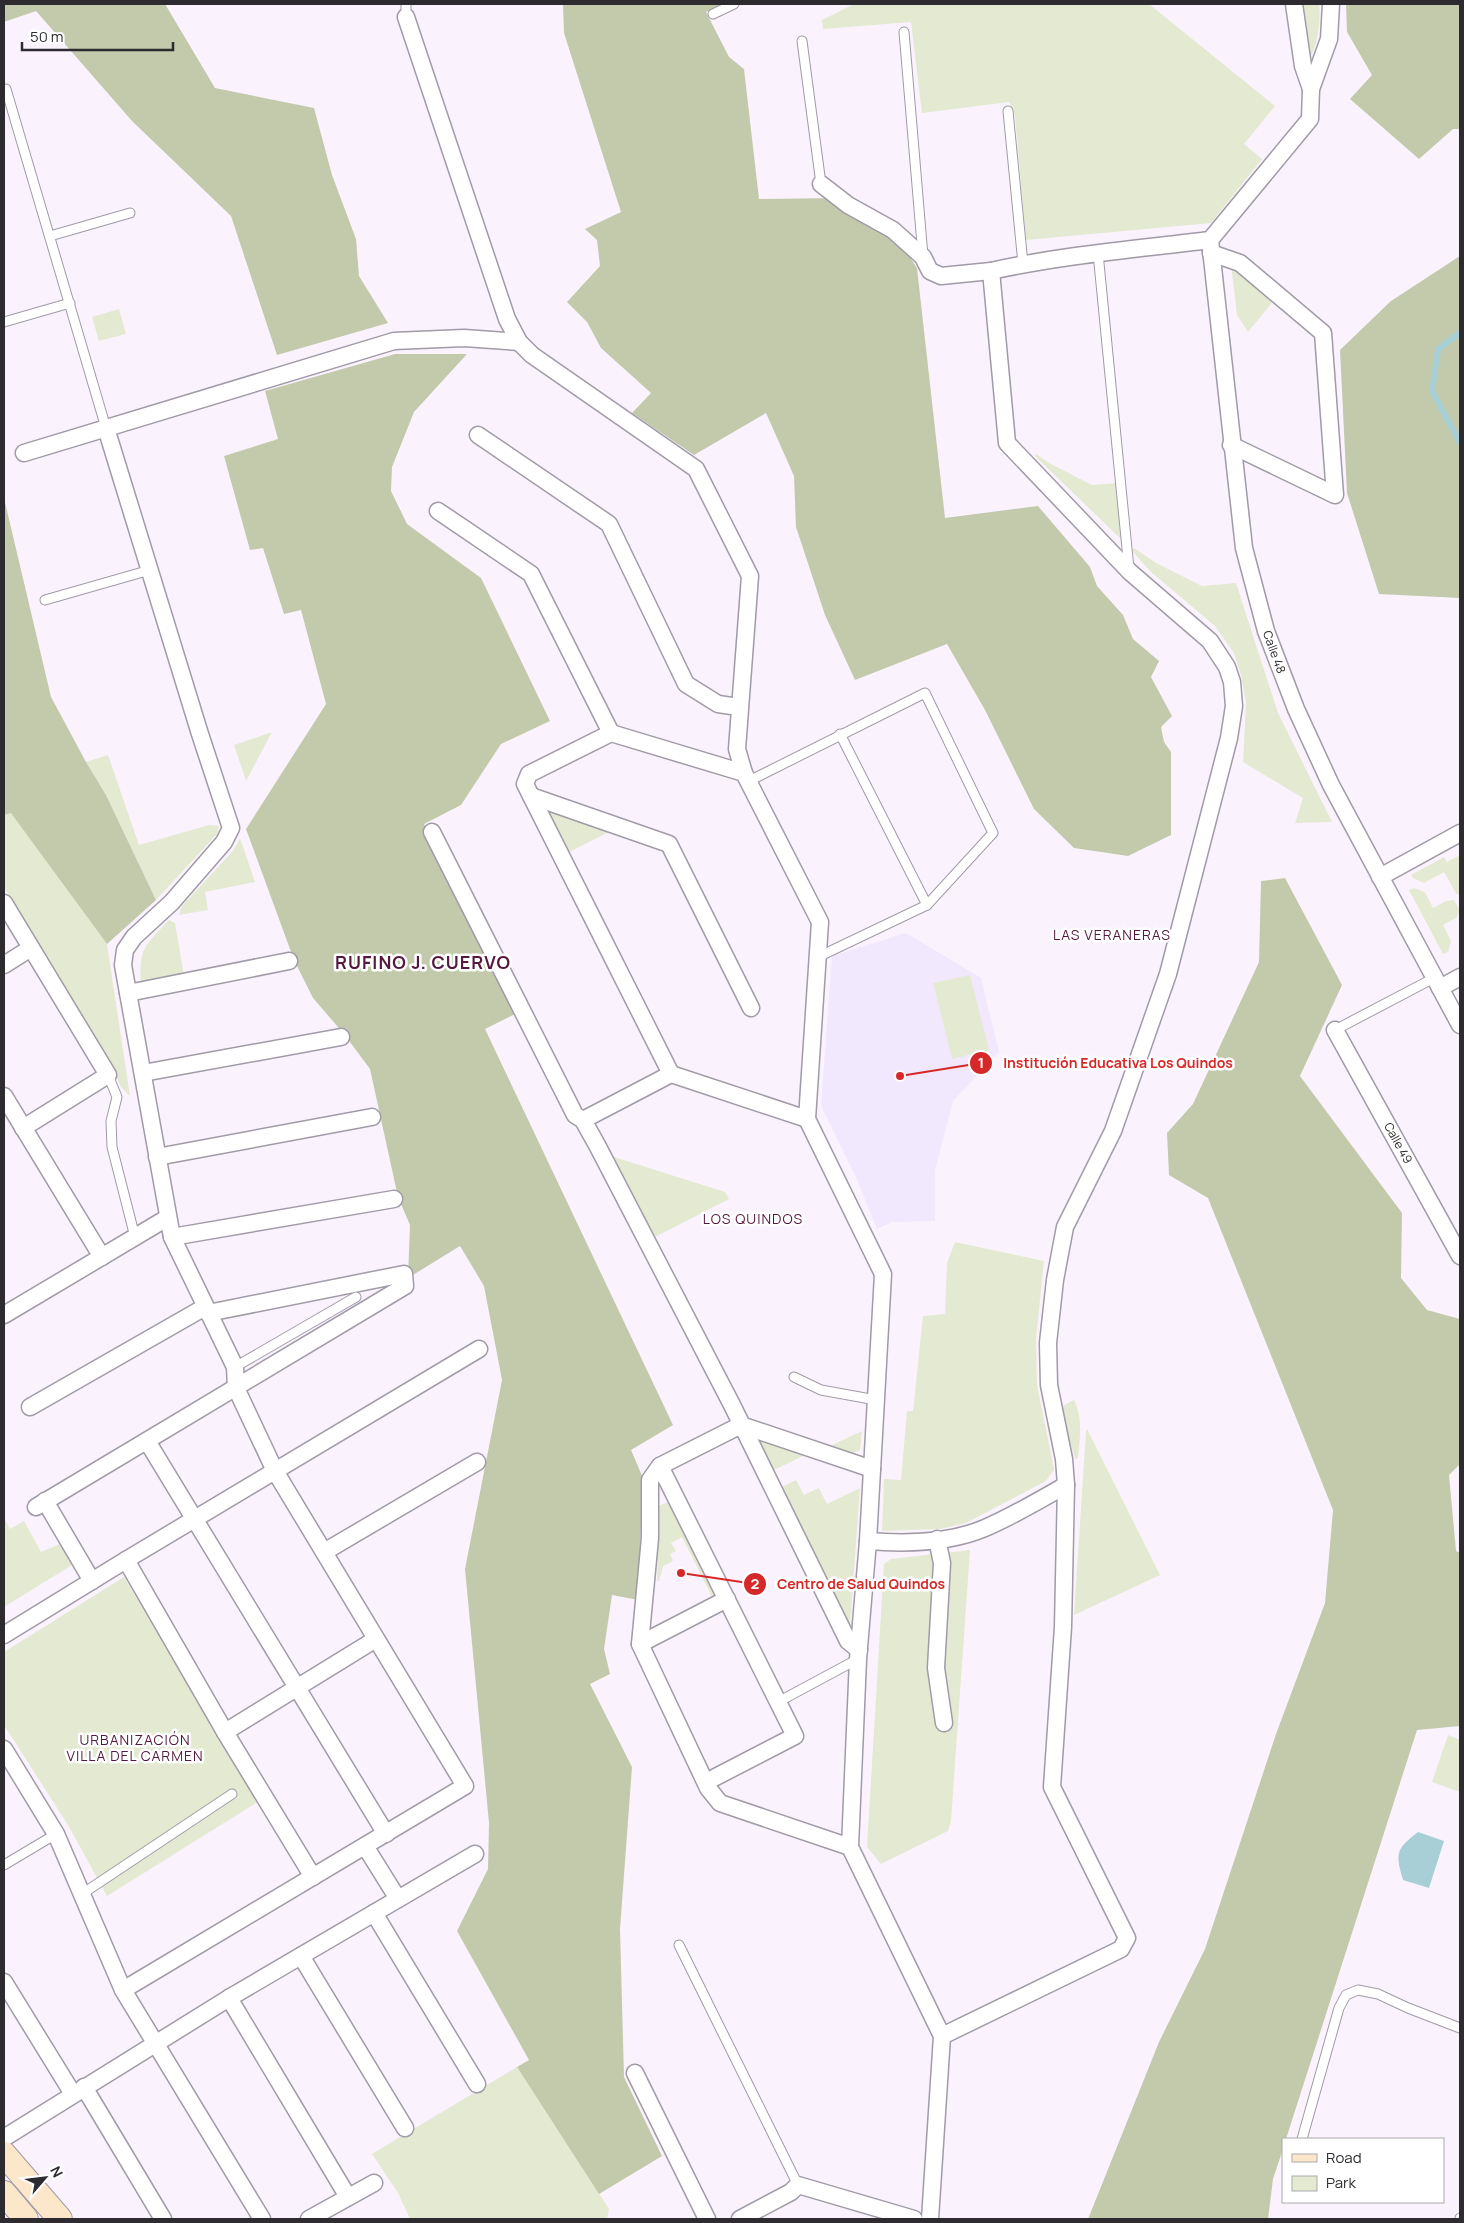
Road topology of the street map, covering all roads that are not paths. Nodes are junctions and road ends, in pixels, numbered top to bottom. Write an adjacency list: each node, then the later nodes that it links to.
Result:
1 (734, 4): 5 (lane)
2 (1294, 4): 9 (street)
3 (1331, 4): 9 (street)
4 (406, 10): 21 (street)
5 (713, 14)
6 (904, 32): 16 (lane)
7 (802, 41): 11 (lane)
8 (6, 89): 13 (lane)
9 (1311, 89): 14 (street)
10 (1008, 111): 17 (lane)
11 (821, 184): 16 (street)
12 (130, 213): 13 (lane)
13 (50, 236): 19 (lane)
14 (1210, 247): 15 (street); 24 (street, Calle 48); 24 (street)
15 (1098, 253): 17 (street); 28 (lane)
16 (923, 256): 18 (street)
17 (1023, 264): 18 (street)
18 (991, 270): 28 (street)
19 (70, 303): 20 (lane); 22 (lane)
20 (4, 322)
21 (519, 342): 22 (street); 30 (street)
22 (106, 428): 25 (street); 27 (street)
23 (478, 435): 30 (street)
24 (1231, 445): 37 (street, Calle 48)
25 (24, 453)
26 (438, 511): 31 (street)
27 (150, 570): 29 (lane); 46 (street)
28 (1130, 572): 81 (street)
29 (45, 600)
30 (739, 707): 33 (street)
31 (611, 733): 33 (street); 34 (street)
32 (840, 734): 33 (lane); 39 (lane); 39 (lane)
33 (747, 777): 41 (street)
34 (531, 796): 47 (street); 52 (street)
35 (432, 832): 57 (street)
36 (1460, 833): 37 (street)
37 (1380, 877): 45 (street, Calle 48)
38 (4, 903): 40 (street)
39 (927, 905): 41 (lane)
40 (31, 948): 43 (street); 53 (street)
41 (818, 957): 56 (street)
42 (290, 962): 46 (street)
43 (4, 965)
44 (1460, 977): 45 (street)
45 (1437, 983): 48 (street, Calle 48); 49 (lane)
46 (128, 993): 51 (street)
47 (751, 1008)
48 (1460, 1025)
49 (1335, 1030): 64 (street, Calle 49)
50 (341, 1037): 51 (street)
51 (143, 1073): 59 (street)
52 (671, 1074): 56 (street); 57 (street)
53 (108, 1075): 58 (street); 62 (lane)
54 (4, 1096): 58 (street)
55 (372, 1117): 59 (street)
56 (807, 1119): 73 (street)
57 (583, 1120): 75 (street)
58 (23, 1128): 65 (street)
59 (158, 1156): 61 (street)
60 (394, 1199): 63 (street)
61 (167, 1218): 62 (street); 63 (street)
62 (135, 1237): 65 (street)
63 (172, 1237): 67 (street)
64 (1460, 1256)
65 (102, 1257): 68 (street)
66 (356, 1297): 70 (lane)
67 (206, 1310): 70 (street); 72 (street); 74 (street)
68 (4, 1314)
69 (479, 1349): 80 (street)
70 (235, 1367): 72 (street)
71 (794, 1377): 73 (lane)
72 (236, 1388): 76 (street); 80 (street)
73 (876, 1400): 79 (street)
74 (30, 1407)
75 (741, 1425): 78 (street); 79 (street); 92 (street)
76 (147, 1441): 82 (street); 87 (street)
77 (477, 1462): 85 (street)
78 (660, 1466): 88 (street); 91 (street)
79 (872, 1469): 84 (street)
80 (275, 1471): 82 (street); 85 (street)
81 (1066, 1485): 83 (street); 116 (street)
82 (194, 1519): 86 (street); 93 (street)
83 (937, 1539): 84 (street); 95 (street)
84 (868, 1541): 92 (street)
85 (324, 1552): 90 (street)
86 (126, 1560): 87 (street); 96 (street)
87 (92, 1581): 89 (street)
88 (727, 1599): 91 (street); 94 (street)
89 (4, 1635)
90 (376, 1638): 93 (street); 101 (street)
91 (640, 1644): 98 (street)
92 (859, 1655): 94 (lane); 103 (street)
93 (298, 1687): 96 (street); 101 (street)
94 (778, 1702): 98 (street)
95 (944, 1723)
96 (225, 1732): 106 (street)
97 (4, 1749): 100 (street)
98 (706, 1782): 103 (street)
99 (232, 1794): 107 (lane)
100 (56, 1834): 105 (lane); 107 (street)
101 (386, 1834): 102 (street)
102 (365, 1846): 106 (street); 108 (street)
103 (850, 1847): 116 (street)
104 (475, 1854): 108 (street)
105 (4, 1865)
106 (313, 1877): 113 (street)
107 (82, 1894): 113 (street)
108 (398, 1899): 109 (street)
109 (374, 1913): 111 (street); 119 (street)
110 (679, 1945): 126 (lane)
111 (301, 1956): 114 (street); 121 (street)
112 (4, 1982): 120 (street)
113 (123, 1990): 117 (street)
114 (229, 1998): 117 (street); 128 (street)
115 (1460, 2028): 123 (lane)
116 (942, 2036): 137 (street)
117 (157, 2043): 120 (street); 132 (street)
118 (635, 2073): 134 (street)
119 (477, 2084)
120 (79, 2090): 122 (street); 131 (street)
121 (405, 2128)
122 (4, 2138)
123 (1302, 2138)
124 (4, 2154): 130 (main road)
125 (374, 2183): 128 (street)
126 (798, 2185): 135 (street); 136 (street)
127 (4, 2193): 129 (main road)
128 (348, 2198): 133 (street)
129 (26, 2219)
130 (60, 2219)
131 (163, 2219)
132 (262, 2219)
133 (309, 2219)
134 (706, 2219)
135 (740, 2219)
136 (914, 2219)
137 (930, 2219)

